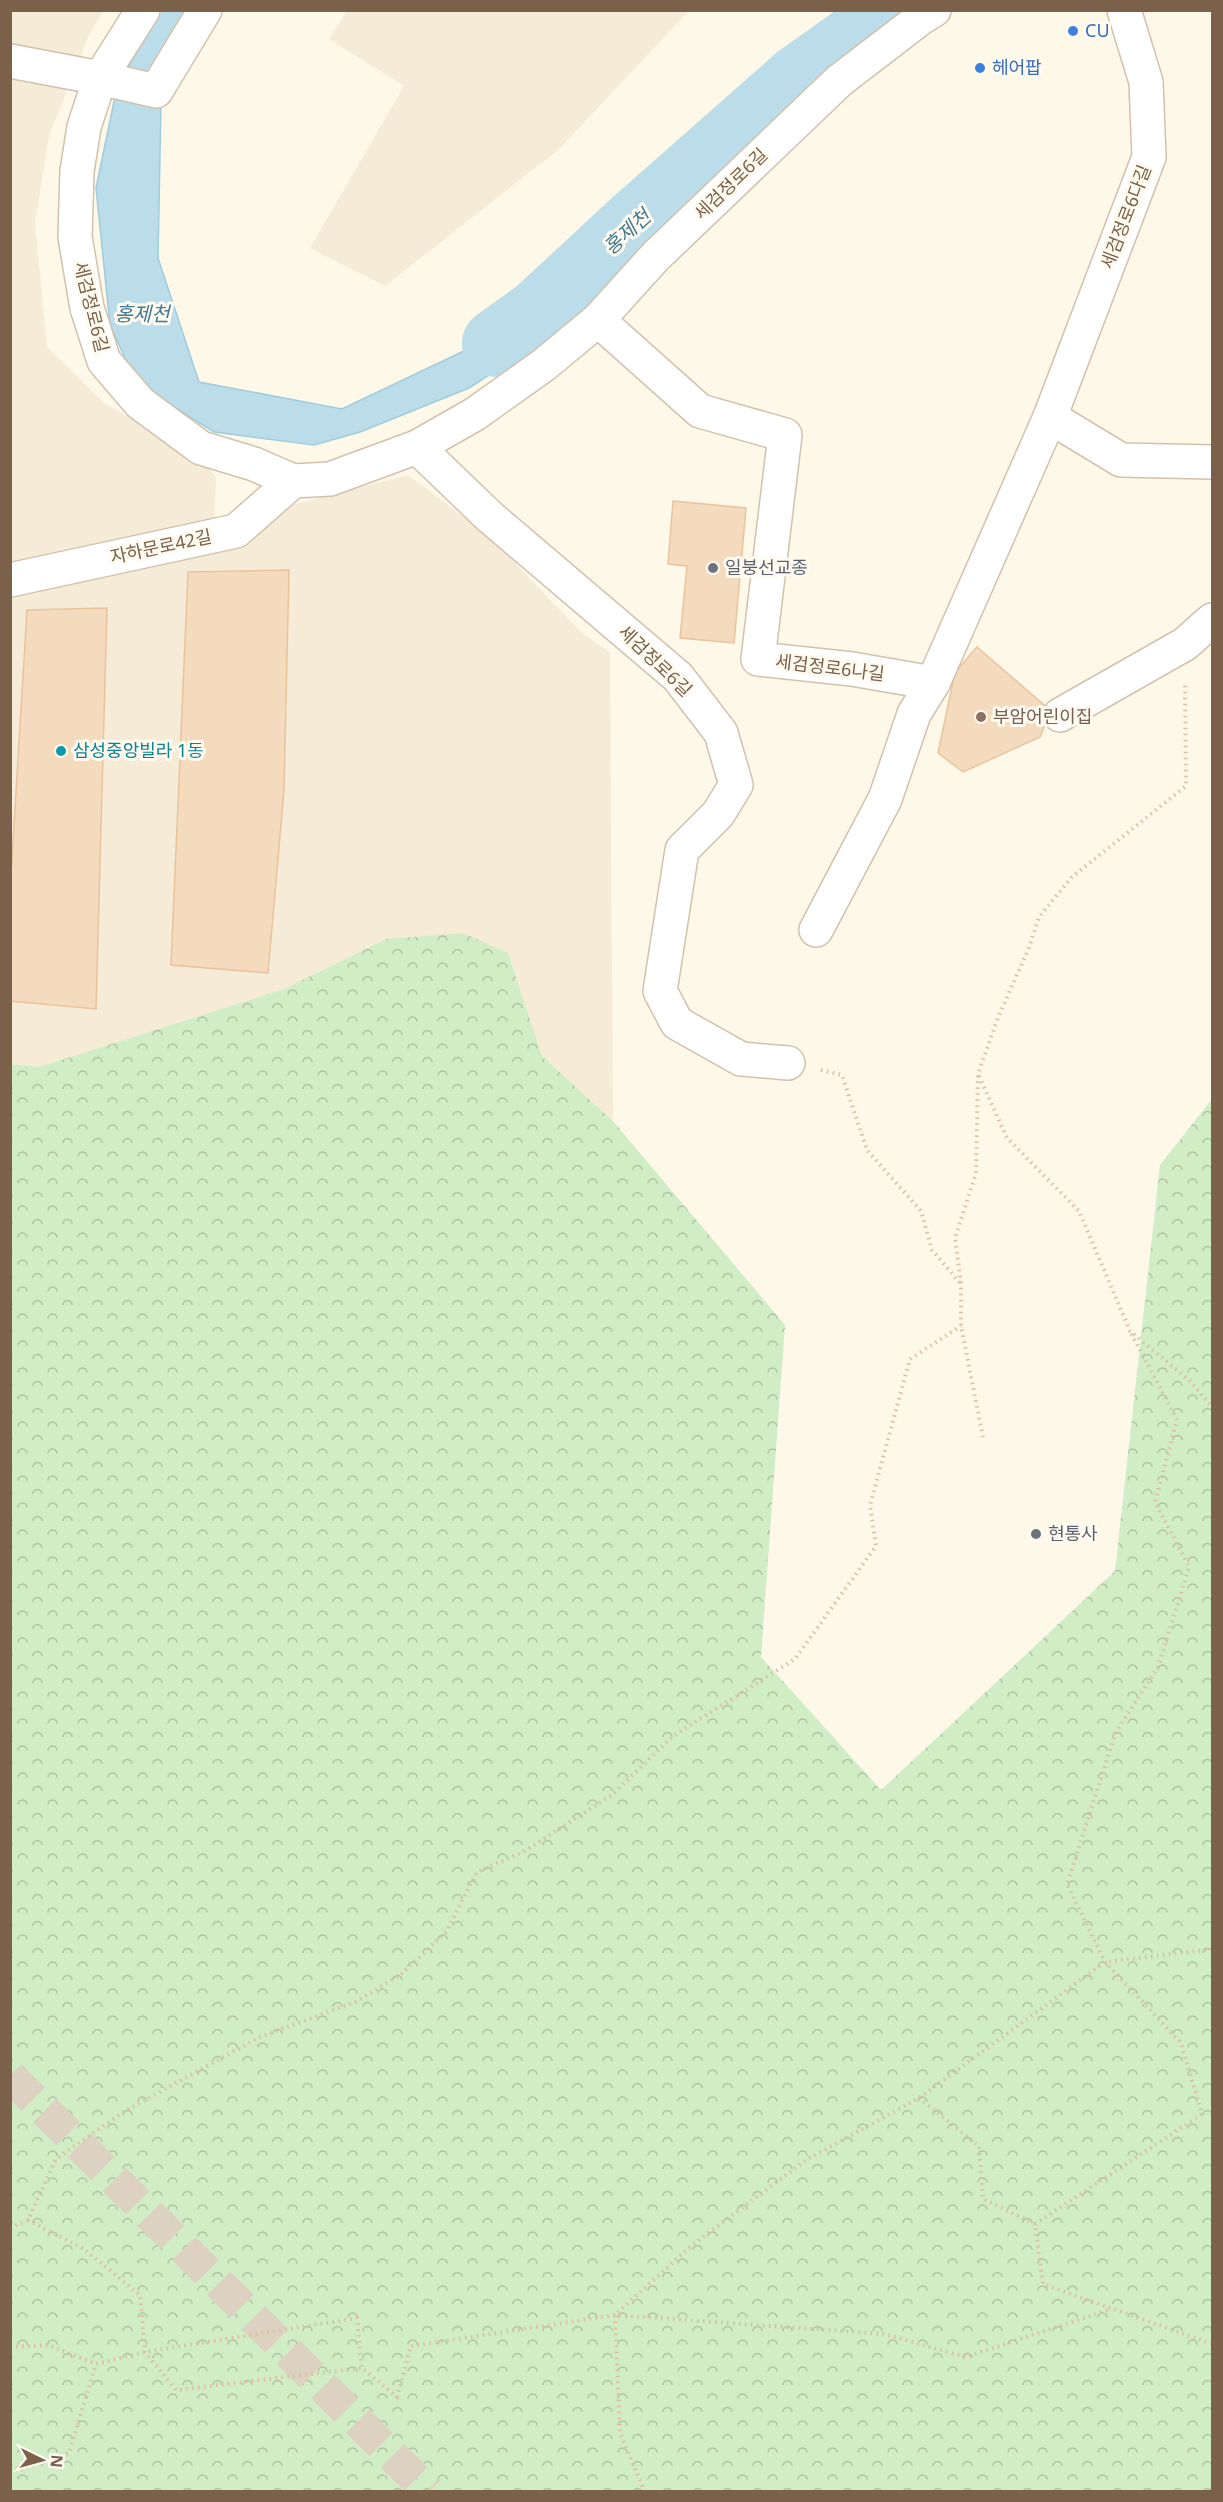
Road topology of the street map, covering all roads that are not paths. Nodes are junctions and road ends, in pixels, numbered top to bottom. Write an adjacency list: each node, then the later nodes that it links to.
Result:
1 (143, 10): 6 (street, 세검정로6길)
2 (205, 10): 6 (street)
3 (934, 10): 7 (street, 세검정로6길)
4 (1124, 10): 8 (street, 세검정로6다길)
5 (10, 61): 6 (street)
6 (100, 78): 11 (street, 세검정로6길)
7 (598, 320): 9 (street, 세검정로6길); 14 (street, 세검정로6나길)
8 (1050, 417): 10 (street); 14 (street, 세검정로6다길)
9 (417, 447): 11 (street, 세검정로6길); 17 (street, 세검정로6길)
10 (1212, 462)
11 (293, 481): 12 (street, 자하문로42길)
12 (10, 580)
13 (1212, 620): 15 (street)
14 (933, 683): 16 (street)
15 (1060, 715)
16 (816, 930)
17 (788, 1063)

